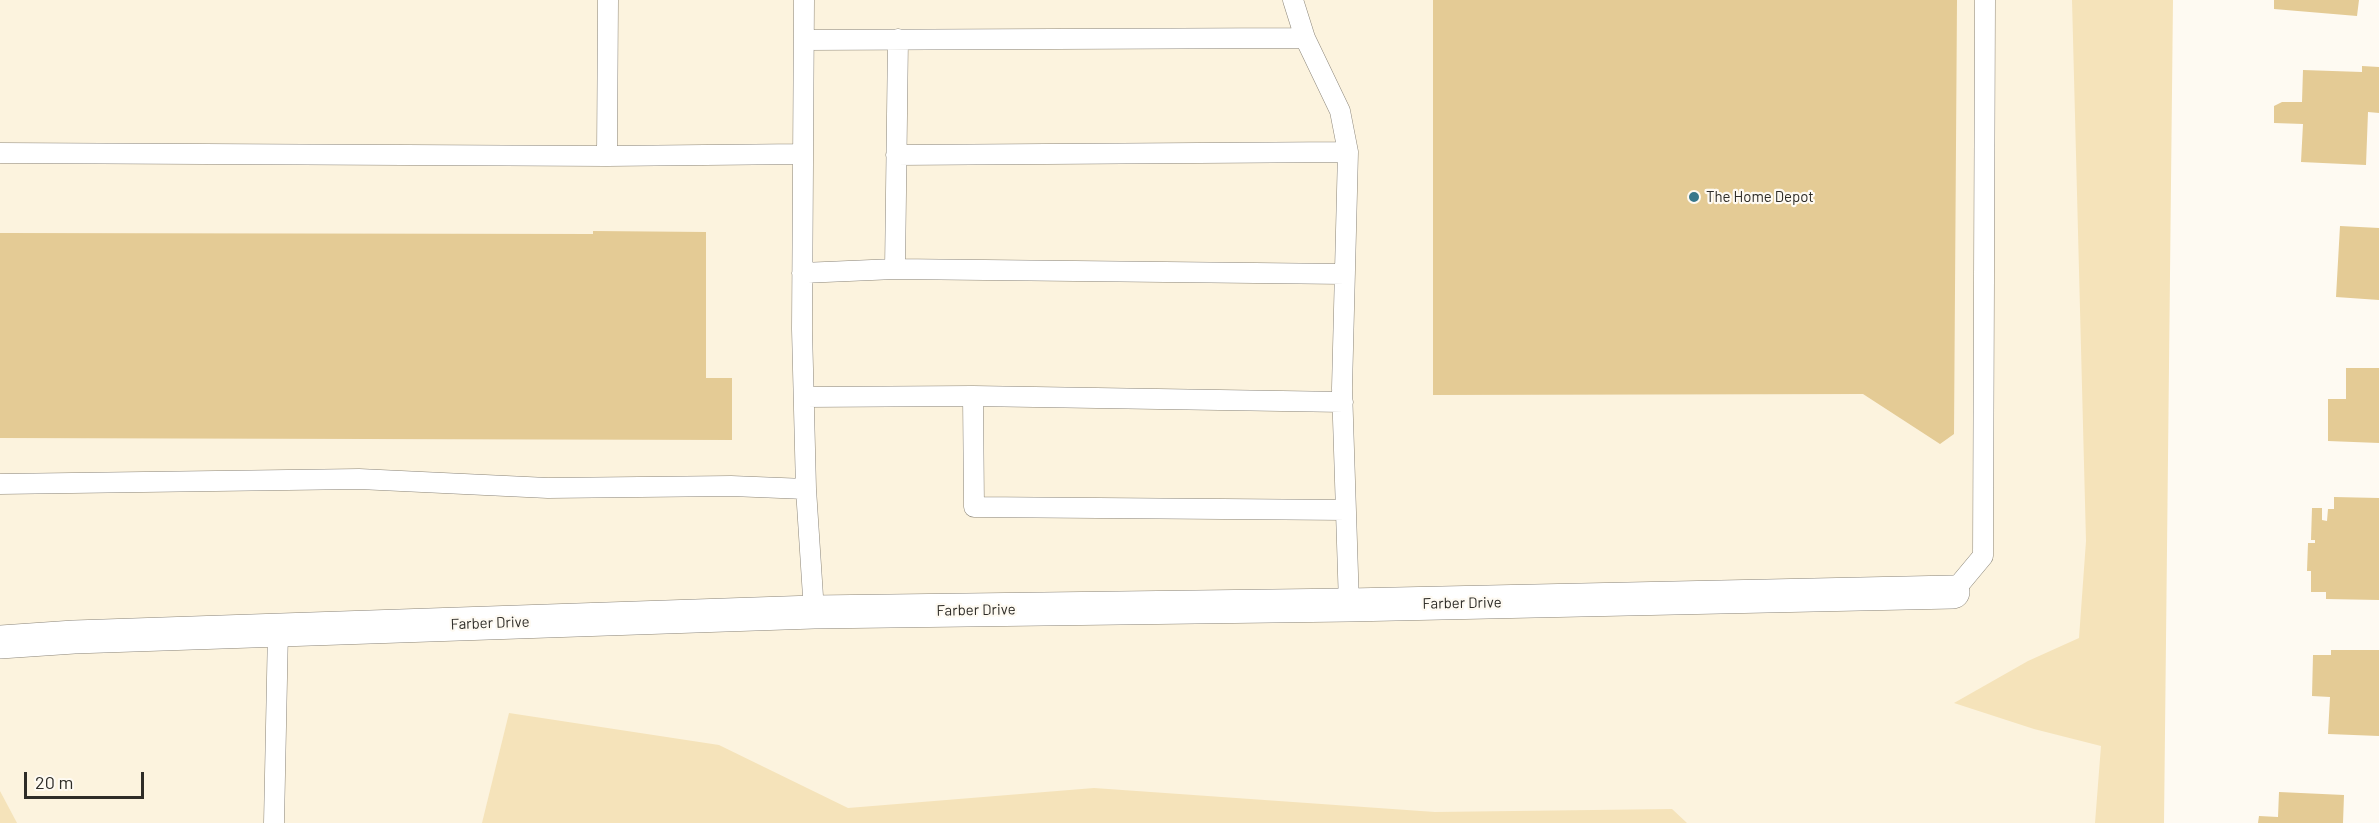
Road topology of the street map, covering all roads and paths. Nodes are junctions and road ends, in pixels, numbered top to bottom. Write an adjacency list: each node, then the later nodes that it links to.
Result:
1 (608, 0): 12 (lane)
2 (804, 0): 7 (lane)
3 (1293, 0): 5 (lane)
4 (1985, 1): 22 (lane)
5 (1305, 38): 6 (lane); 8 (lane)
6 (898, 39): 7 (lane); 11 (lane)
7 (804, 40): 10 (lane)
8 (1348, 152): 11 (lane); 15 (lane)
9 (0, 153): 12 (lane)
10 (803, 154): 12 (lane); 14 (lane)
11 (896, 155): 13 (lane)
12 (607, 156)
13 (895, 269): 14 (lane); 15 (lane)
14 (802, 273): 17 (lane)
15 (1345, 274): 18 (lane)
16 (973, 396): 17 (lane); 18 (lane); 21 (lane)
17 (804, 397): 20 (lane)
18 (1342, 402): 21 (lane)
19 (0, 484): 20 (lane)
20 (806, 489): 24 (lane)
21 (1346, 510): 23 (lane)
22 (1953, 592): 23 (street, Farber Drive)
23 (1349, 605): 24 (street, Farber Drive)
24 (814, 612): 25 (street, Farber Drive)
25 (278, 630): 26 (street, Farber Drive); 27 (lane)
26 (0, 642)
27 (274, 823)

